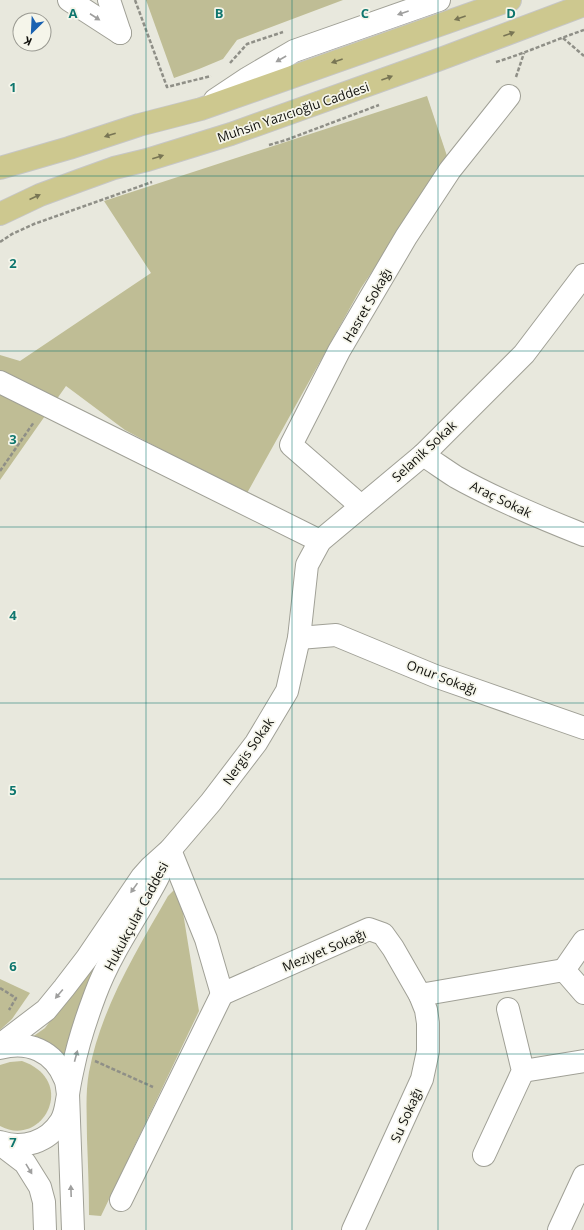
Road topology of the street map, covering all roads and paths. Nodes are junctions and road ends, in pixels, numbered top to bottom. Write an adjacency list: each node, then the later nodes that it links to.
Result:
1 (69, 0): 2 (street, one-way to 2)
2 (109, 0)
3 (135, 0): 12 (path)
4 (439, 0): 14 (street, one-way to 14)
5 (510, 0): 14 (main road, one-way to 14)
6 (584, 4): 16 (main road, Muhsin Yazıcıoğlu Caddesi, one-way to 6)
7 (285, 31): 11 (path)
8 (562, 38): 10 (path)
9 (524, 53): 13 (path)
10 (584, 56)
11 (226, 68)
12 (213, 76)
13 (509, 96): 22 (street, Hasret Sokağı)
14 (201, 109): 15 (main road, one-way to 15)
15 (0, 168)
16 (0, 214)
17 (584, 275): 20 (street, Selanik Sokak)
18 (0, 382): 19 (street)
19 (46, 404): 21 (path); 24 (street)
20 (423, 455): 22 (street, Selanik Sokak); 23 (street, Araç Sokak)
21 (0, 471)
22 (361, 506): 24 (street, Selanik Sokak)
23 (584, 535)
24 (320, 541): 25 (street, Selanik Sokak)
25 (299, 638): 26 (street, Onur Sokağı); 27 (street, Nergis Sokak)
26 (584, 728)
27 (170, 850): 32 (street); 36 (street, Hukukçular Caddesi, one-way to 36); 40 (street, Hukukçular Caddesi, one-way to 27)
28 (584, 941): 29 (street)
29 (564, 970): 31 (street); 33 (street)
30 (0, 988): 35 (path)
31 (584, 993)
32 (222, 994): 33 (street, Meziyet Sokağı); 41 (street)
33 (420, 995): 48 (street, Su Sokağı)
34 (508, 1009): 39 (street)
35 (5, 1014)
36 (0, 1046): 40 (street, Hukukçular Caddesi)
37 (584, 1061): 39 (street)
38 (105, 1066): 41 (path)
39 (523, 1071): 43 (street)
40 (68, 1094): 42 (street, Hukukçular Caddesi); 47 (street, Hukukçular Caddesi, one-way to 40)
41 (172, 1095): 45 (street)
42 (0, 1143): 46 (street, Hukukçular Caddesi, one-way to 46)
43 (484, 1155)
44 (584, 1176): 49 (street)
45 (120, 1200)
46 (45, 1230)
47 (72, 1230)
48 (354, 1230)
49 (559, 1230)

